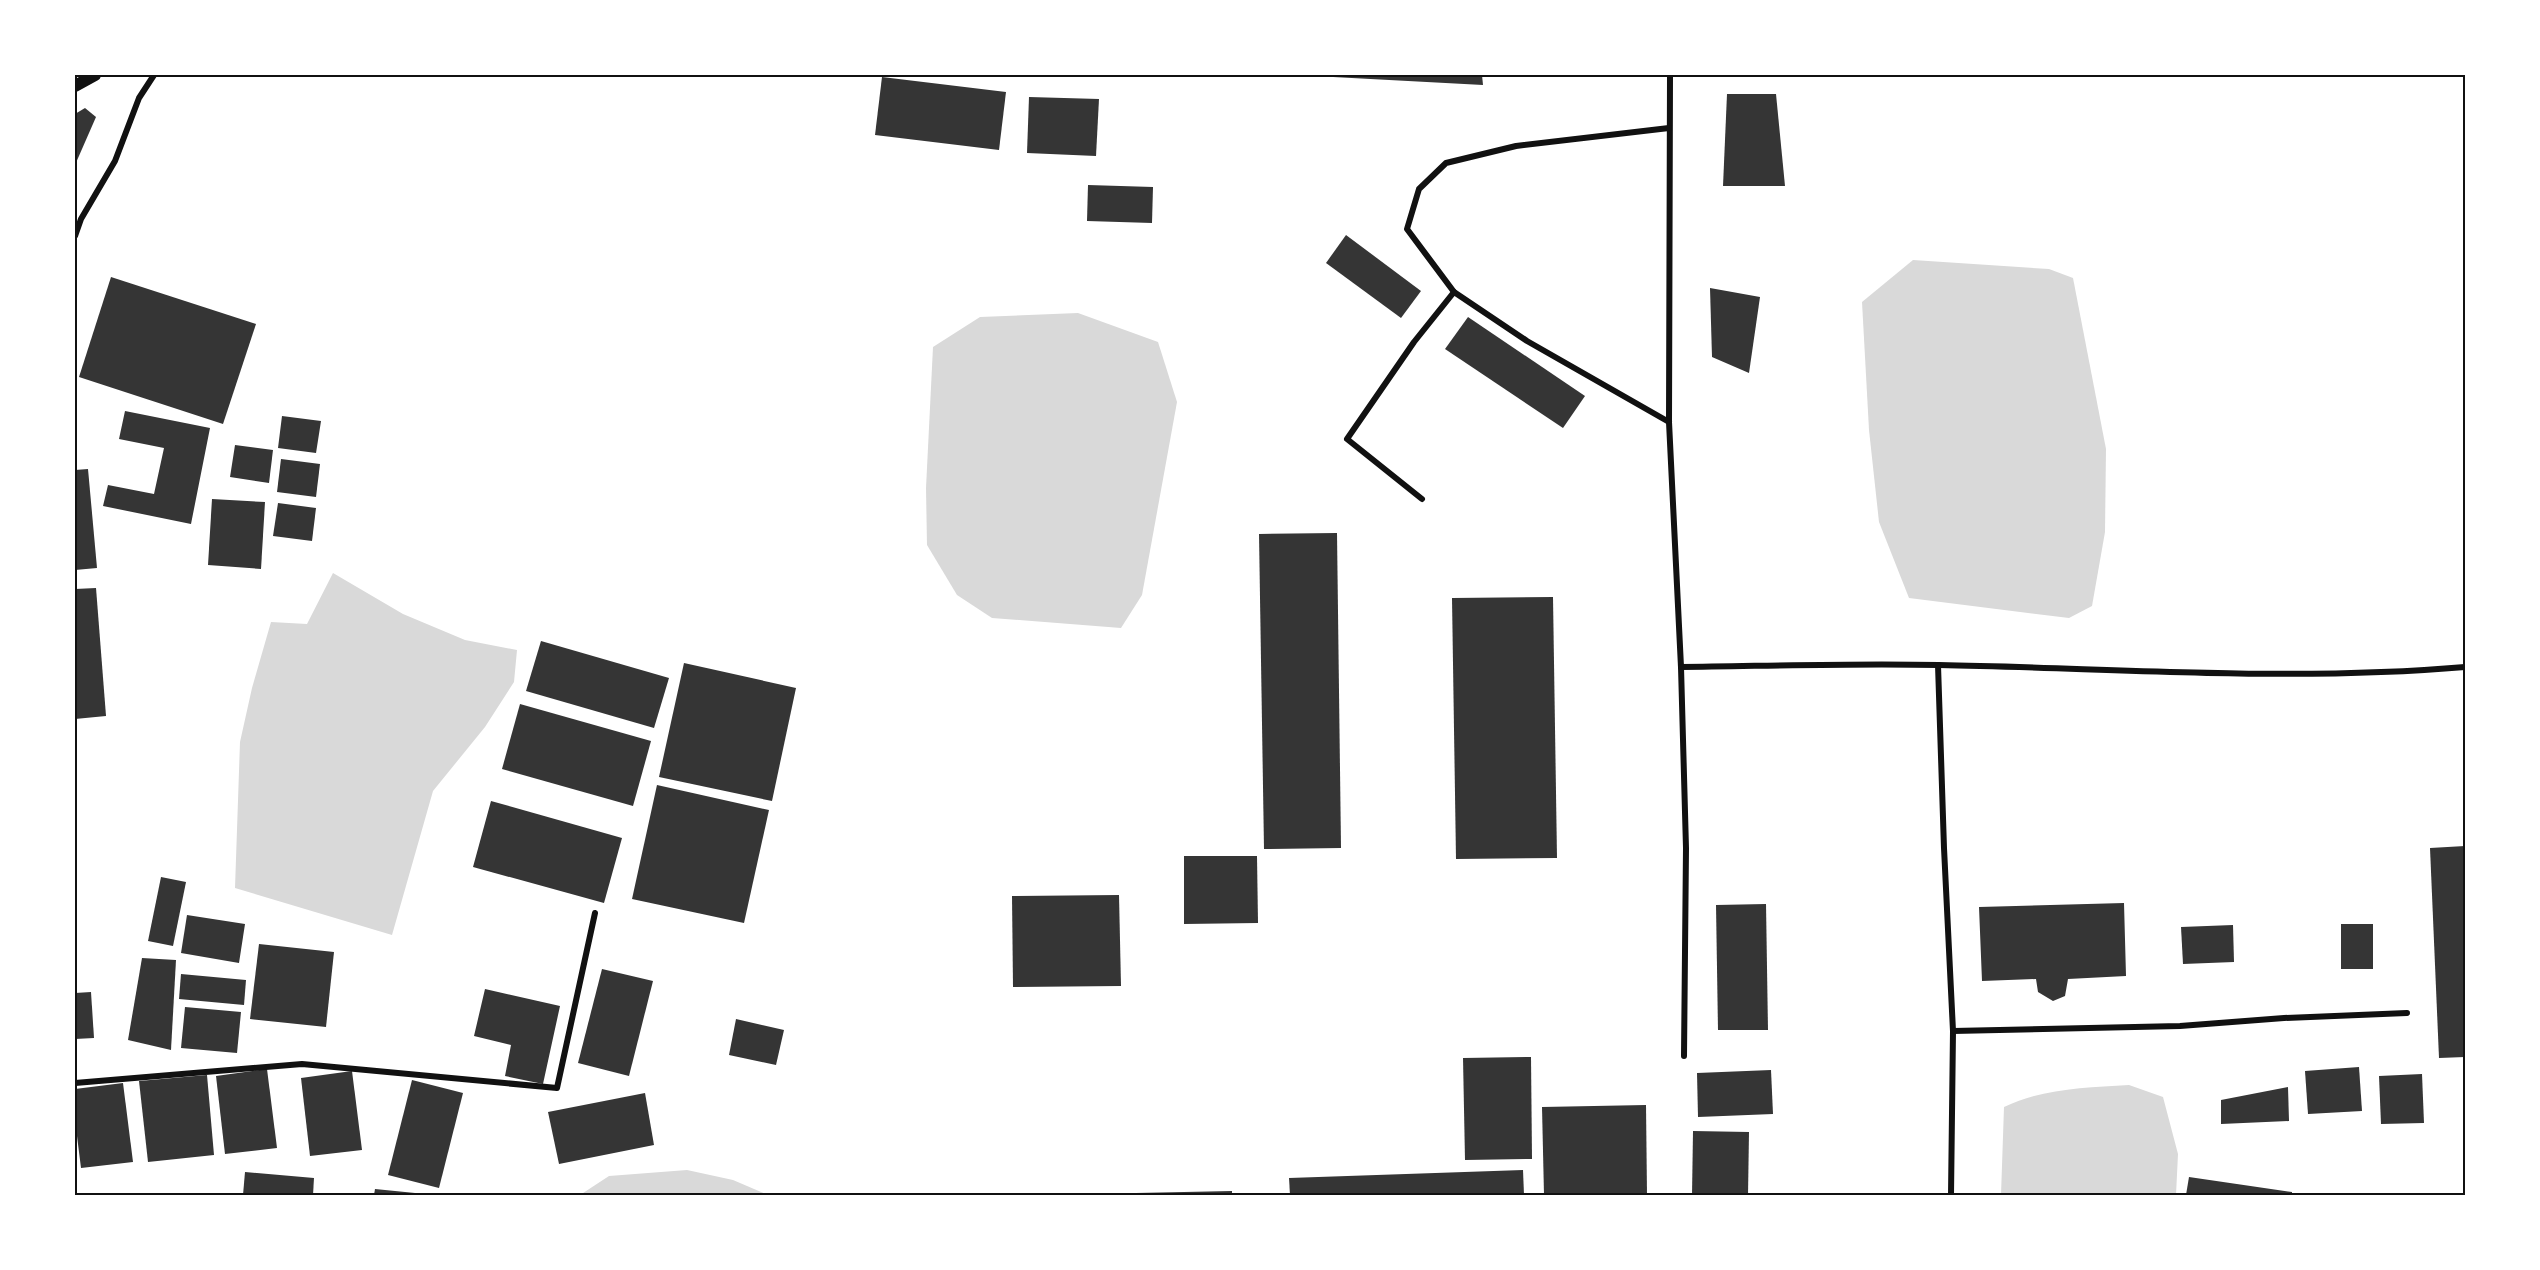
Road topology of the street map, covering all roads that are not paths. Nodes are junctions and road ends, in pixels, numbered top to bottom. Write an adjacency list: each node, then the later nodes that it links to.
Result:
1 (95, 75): 4 (main road)
2 (154, 75): 6 (street)
3 (1670, 75): 5 (street)
4 (75, 87)
5 (1669, 128): 7 (street); 8 (street)
6 (75, 236)
7 (1454, 292): 8 (street); 9 (street)
8 (1669, 422): 11 (street)
9 (1422, 499)
10 (1938, 665): 11 (street); 12 (street); 15 (street)
11 (1681, 667): 16 (street)
12 (2465, 667)
13 (595, 913): 17 (street)
14 (2407, 1013): 15 (street)
15 (1953, 1031): 18 (street)
16 (1684, 1056)
17 (75, 1083)
18 (1951, 1195)

